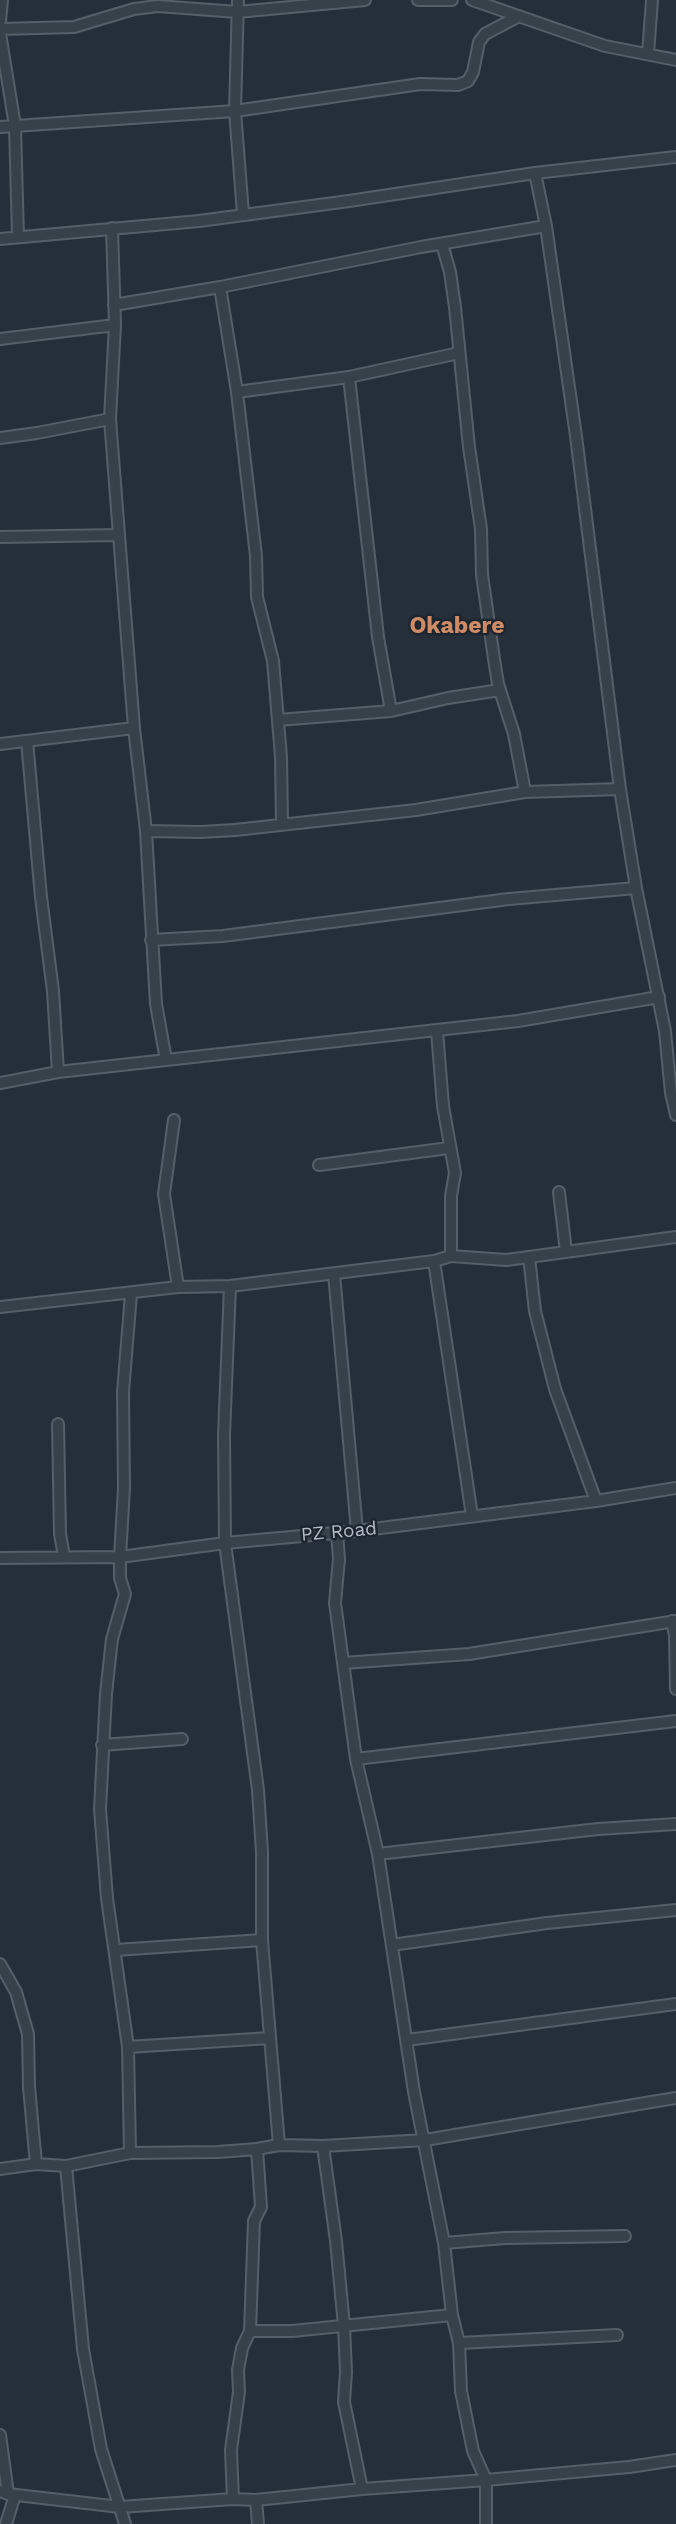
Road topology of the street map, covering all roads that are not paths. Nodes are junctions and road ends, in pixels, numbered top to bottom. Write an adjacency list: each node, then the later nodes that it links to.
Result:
1 (2, 0): 9 (street)
2 (365, 0): 7 (street)
3 (418, 0): 4 (street)
4 (452, 0)
5 (472, 0): 8 (street)
6 (652, 0): 11 (street)
7 (238, 6): 10 (street); 13 (street)
8 (519, 16): 11 (street); 13 (street)
9 (0, 21)
10 (0, 31): 14 (street)
11 (648, 54): 12 (street)
12 (676, 60)
13 (235, 111): 14 (street); 18 (street)
14 (15, 126): 15 (street); 21 (street)
15 (0, 127)
16 (676, 157): 17 (street)
17 (535, 173): 18 (street); 19 (street)
18 (243, 214): 20 (street)
19 (546, 226): 23 (street); 41 (street)
20 (112, 228): 21 (street); 25 (street)
21 (18, 237): 22 (street)
22 (0, 239)
23 (442, 244): 24 (street); 28 (street)
24 (220, 288): 25 (street); 30 (street)
25 (114, 305): 26 (street)
26 (115, 325): 27 (street); 31 (street)
27 (0, 339)
28 (459, 354): 29 (street); 35 (street)
29 (349, 377): 30 (street); 36 (street)
30 (237, 391): 37 (street)
31 (110, 419): 32 (street); 33 (street)
32 (0, 438)
33 (119, 535): 34 (street); 38 (street)
34 (0, 537)
35 (500, 690): 36 (street); 42 (street)
36 (391, 711): 37 (street)
37 (278, 720): 43 (street)
38 (134, 728): 39 (street); 44 (street)
39 (27, 741): 40 (street); 50 (street)
40 (0, 744)
41 (620, 789): 42 (street); 45 (street)
42 (525, 792): 43 (street)
43 (282, 824): 44 (street)
44 (146, 831): 46 (street)
45 (636, 888): 46 (street); 47 (street)
46 (151, 940): 49 (street)
47 (659, 997): 48 (street); 52 (street)
48 (437, 1031): 49 (street); 54 (street)
49 (166, 1060): 50 (street)
50 (58, 1072): 51 (street)
51 (0, 1083)
52 (676, 1115)
53 (174, 1120): 64 (street)
54 (449, 1148): 55 (street); 59 (street)
55 (319, 1165)
56 (559, 1192): 58 (street)
57 (676, 1237): 58 (street)
58 (566, 1252): 60 (street)
59 (451, 1256): 60 (street); 61 (street)
60 (529, 1257): 69 (street)
61 (434, 1261): 62 (street); 70 (street)
62 (334, 1274): 63 (street); 71 (street)
63 (230, 1286): 64 (street); 73 (street)
64 (178, 1287): 65 (street)
65 (131, 1294): 66 (street); 75 (street)
66 (0, 1307)
67 (58, 1424): 74 (street)
68 (676, 1488): 69 (street, PZ Road)
69 (596, 1501): 70 (street, PZ Road)
70 (472, 1516): 71 (street, PZ Road)
71 (357, 1531): 72 (street, PZ Road)
72 (337, 1532): 73 (street, PZ Road); 78 (street)
73 (225, 1543): 75 (street, PZ Road); 87 (street)
74 (64, 1556): 75 (street, PZ Road); 76 (street, PZ Road)
75 (120, 1557): 82 (street)
76 (0, 1558)
77 (674, 1621): 78 (street); 79 (street)
78 (343, 1663): 83 (street)
79 (676, 1689)
80 (676, 1721): 83 (street)
81 (182, 1738): 82 (street)
82 (102, 1745): 89 (street)
83 (356, 1759): 85 (street)
84 (676, 1824): 85 (street)
85 (378, 1854): 88 (street)
86 (676, 1910): 88 (street)
87 (262, 1940): 89 (street); 92 (street)
88 (392, 1945): 93 (street)
89 (116, 1950): 94 (street)
90 (0, 1964): 101 (street)
91 (676, 2004): 93 (street)
92 (270, 2038): 94 (street); 97 (street)
93 (407, 2040): 96 (street)
94 (128, 2047): 100 (street)
95 (676, 2098): 96 (street)
96 (425, 2140): 98 (street); 105 (street)
97 (279, 2145): 98 (street); 99 (street)
98 (323, 2146): 107 (street)
99 (257, 2150): 100 (street); 108 (street)
100 (130, 2153): 102 (street)
101 (36, 2164): 102 (street); 103 (street)
102 (66, 2166): 118 (street)
103 (0, 2169)
104 (625, 2236): 105 (street)
105 (444, 2243): 106 (street)
106 (452, 2315): 107 (street); 110 (street)
107 (344, 2326): 108 (street); 114 (street)
108 (250, 2332): 116 (street)
109 (617, 2335): 110 (street)
110 (459, 2343): 113 (street)
111 (0, 2435): 115 (street)
112 (676, 2460): 113 (street)
113 (486, 2480): 114 (street); 122 (street)
114 (362, 2488): 117 (street)
115 (8, 2493): 118 (street); 119 (street)
116 (233, 2499): 117 (street); 118 (street)
117 (256, 2500): 121 (street)
118 (120, 2507): 120 (street)
119 (6, 2524)
120 (125, 2524)
121 (258, 2524)
122 (486, 2524)

